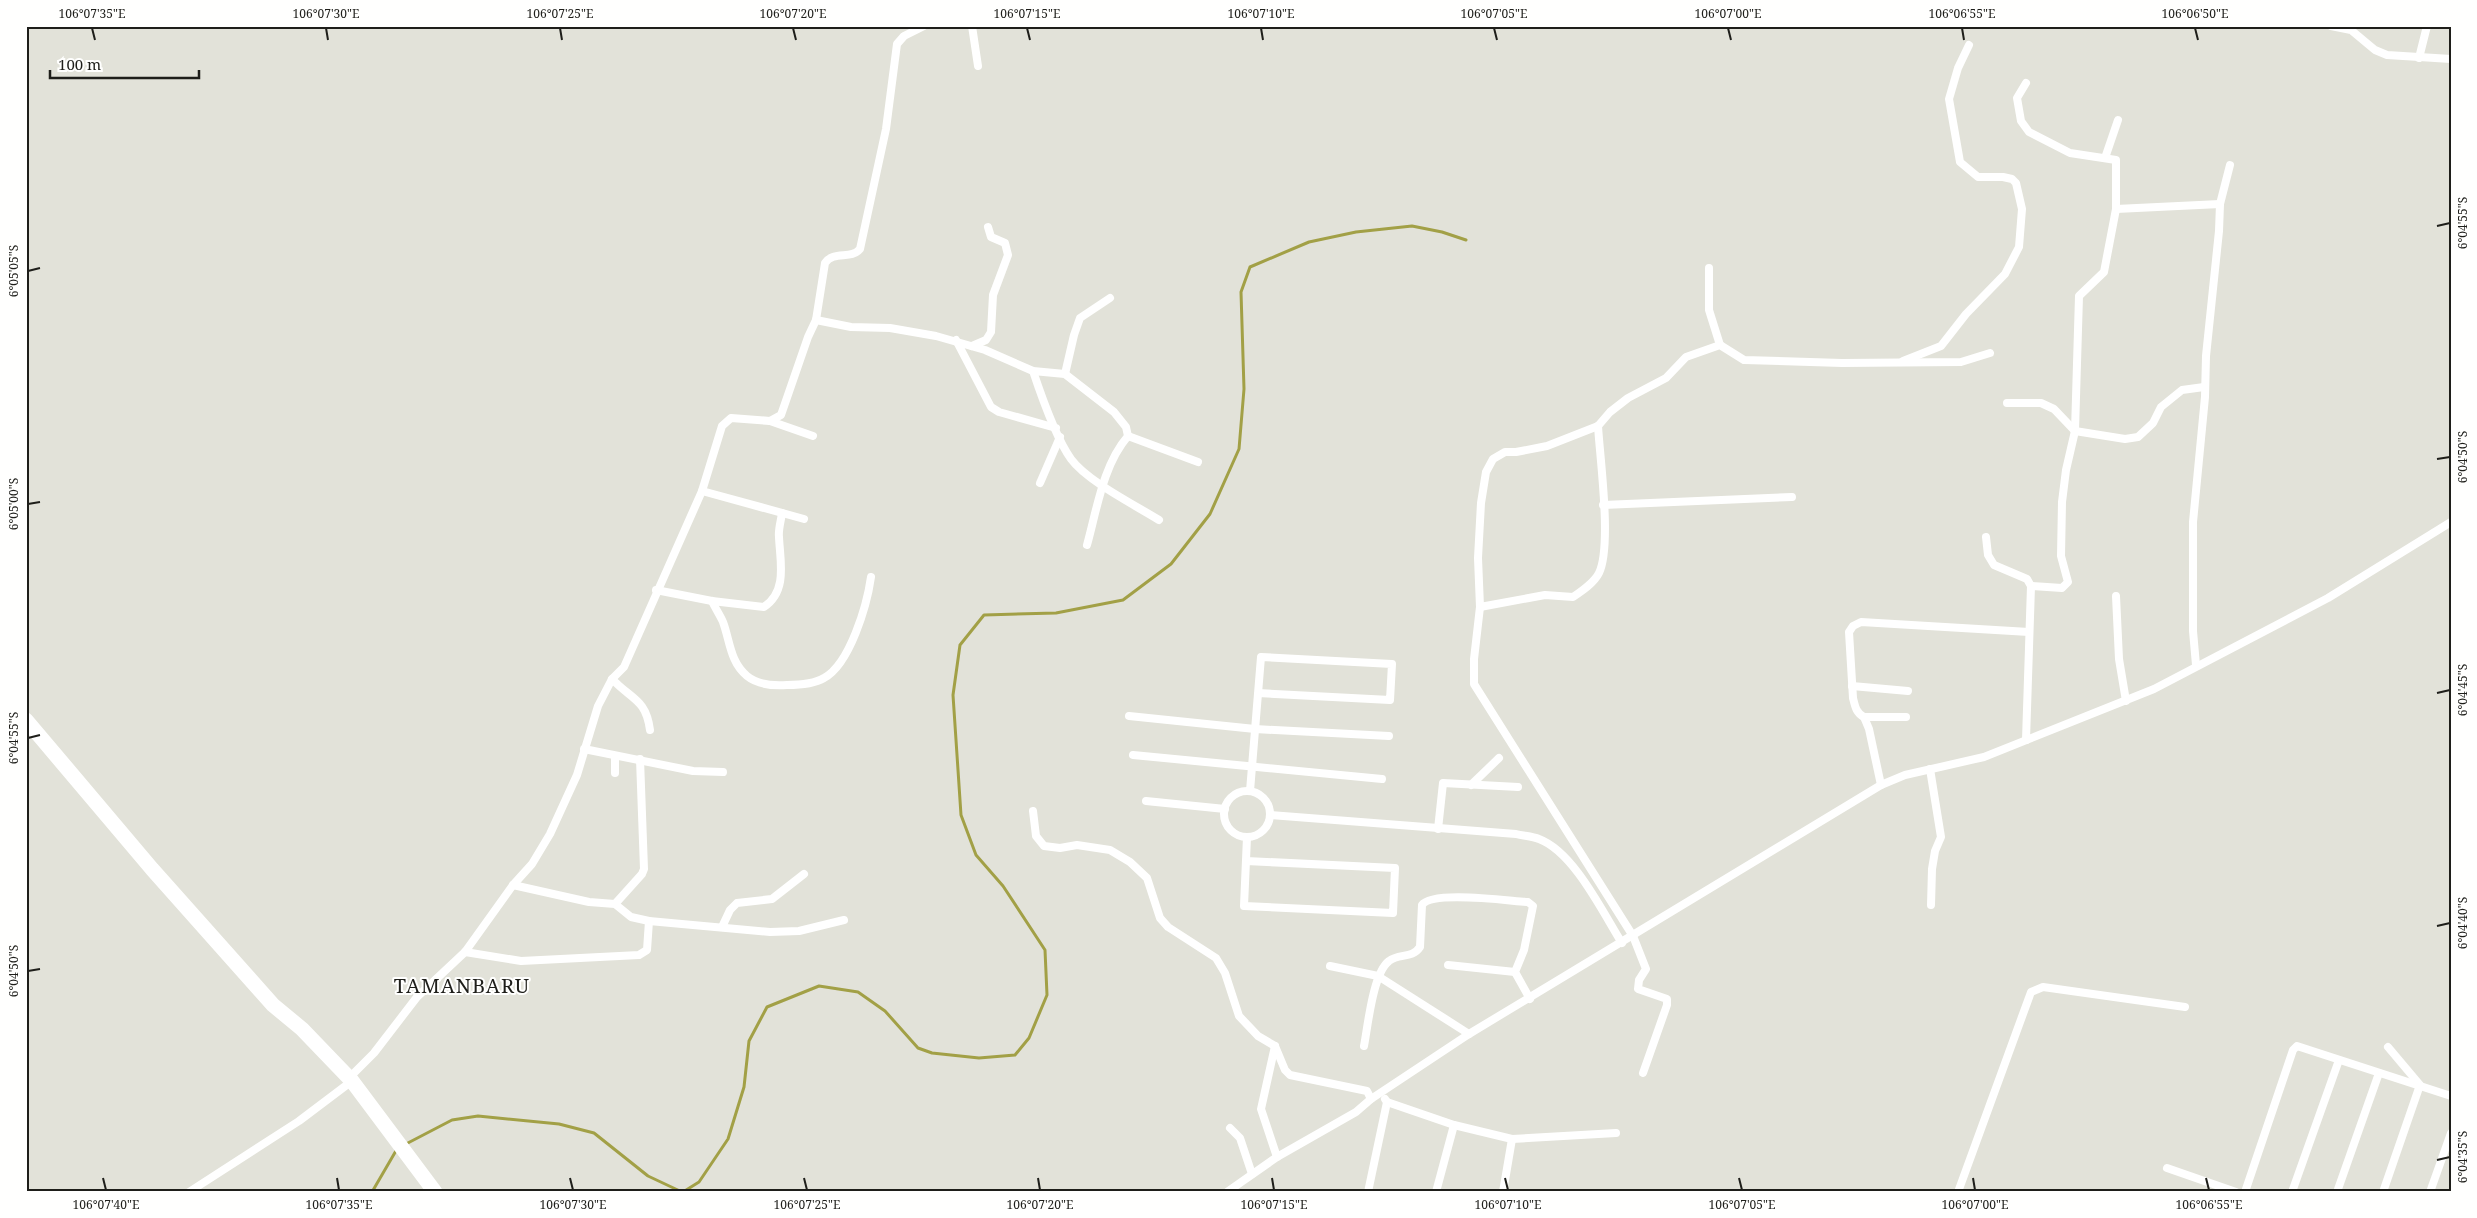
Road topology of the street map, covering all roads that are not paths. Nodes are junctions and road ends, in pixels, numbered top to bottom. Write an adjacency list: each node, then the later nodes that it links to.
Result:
1 (924, 26): 18 (street)
2 (972, 26): 8 (street)
3 (2332, 26): 6 (street)
4 (2427, 26): 6 (street)
5 (1968, 45): 23 (street)
6 (2419, 58): 7 (street)
7 (2451, 58)
8 (978, 66)
9 (2026, 83): 11 (street)
10 (2118, 120): 11 (street)
11 (2105, 158): 14 (street)
12 (2230, 165): 13 (street)
13 (2220, 204): 14 (street); 26 (street)
14 (2116, 209): 31 (street)
15 (988, 227): 21 (street)
16 (1709, 268): 20 (street)
17 (1110, 298): 25 (street)
18 (816, 320): 19 (street); 28 (street)
19 (956, 340): 21 (street); 30 (street)
20 (1720, 345): 23 (street); 29 (street)
21 (972, 346): 24 (street)
22 (1990, 353): 23 (street)
23 (1899, 363)
24 (1033, 370): 25 (street); 30 (street)
25 (1065, 374): 33 (street)
26 (2204, 387): 31 (street); 54 (street)
27 (2007, 403): 31 (street)
28 (770, 422): 32 (street); 38 (street)
29 (1598, 426): 40 (street); 52 (street)
30 (1056, 428): 34 (street)
31 (2076, 430): 48 (street)
32 (813, 436)
33 (1128, 436): 35 (street); 37 (street)
34 (1060, 437): 36 (street); 37 (street)
35 (1198, 462)
36 (1040, 483)
37 (1104, 485): 43 (street); 46 (street)
38 (702, 491): 41 (street); 49 (street)
39 (1792, 497): 40 (street)
40 (1603, 505): 52 (street)
41 (782, 513): 42 (street); 51 (street)
42 (804, 519)
43 (1159, 520)
44 (2451, 522): 54 (street)
45 (1986, 537): 48 (street)
46 (1087, 544)
47 (871, 577): 51 (street)
48 (2031, 586): 53 (street)
49 (656, 590): 51 (street); 55 (street)
50 (2116, 596): 59 (street)
51 (712, 602)
52 (1480, 607): 96 (street)
53 (2029, 632): 56 (street); 67 (street)
54 (2196, 665): 59 (street)
55 (612, 679): 65 (street); 68 (street)
56 (1852, 686): 57 (street); 62 (street)
57 (1908, 691)
58 (1258, 693): 58 (street); 64 (street)
59 (2126, 701): 67 (street)
60 (1130, 716): 64 (street)
61 (1906, 716): 62 (street)
62 (1864, 717): 79 (street)
63 (26, 720): 112 (highway)
64 (1255, 729): 66 (street); 73 (street)
65 (650, 730)
66 (1389, 736)
67 (2026, 740): 74 (street)
68 (584, 749): 70 (street); 90 (street)
69 (1133, 755): 73 (street)
70 (615, 757): 72 (street); 76 (street)
71 (1499, 758): 78 (street)
72 (640, 759): 75 (street); 91 (street)
73 (1252, 768): 77 (street); 81 (street)
74 (1930, 769): 79 (street); 92 (street)
75 (723, 772)
76 (615, 773)
77 (1382, 779)
78 (1472, 785): 80 (street); 86 (street)
79 (1881, 785): 96 (street)
80 (1518, 787)
81 (1250, 792): 83 (street); 85 (street)
82 (1146, 801): 83 (street)
83 (1225, 809): 87 (street)
84 (1033, 811): 106 (street)
85 (1270, 815): 86 (street); 87 (street)
86 (1438, 829): 97 (street)
87 (1247, 837): 88 (street)
88 (1246, 861): 88 (street)
89 (804, 874): 95 (street)
90 (513, 884): 91 (street); 98 (street)
91 (615, 904): 94 (street)
92 (1931, 905)
93 (844, 920): 95 (street)
94 (649, 921): 95 (street); 98 (street)
95 (722, 927)
96 (1633, 936): 97 (street); 110 (street)
97 (1622, 943): 103 (street)
98 (465, 952): 112 (street)
99 (1448, 965): 101 (street)
100 (1330, 966): 102 (street)
101 (1514, 972): 102 (street); 103 (street)
102 (1378, 976): 105 (street); 107 (street)
103 (1530, 998): 105 (street)
104 (2185, 1007): 132 (street)
105 (1469, 1034): 114 (street)
106 (1275, 1046): 116 (street); 123 (street)
107 (1364, 1046)
108 (2388, 1047): 113 (street)
109 (2339, 1060): 111 (street); 134 (street); 135 (street)
110 (1643, 1073)
111 (2379, 1073): 113 (street); 136 (street)
112 (351, 1079): 126 (street); 127 (highway)
113 (2420, 1085): 115 (street); 137 (street)
114 (1380, 1094): 116 (street); 117 (street)
115 (2451, 1096)
116 (1371, 1099): 123 (street)
117 (1387, 1102): 118 (street); 129 (street)
118 (1454, 1125): 122 (street); 130 (street)
119 (1230, 1128): 125 (street)
120 (1616, 1133): 122 (street)
121 (2451, 1133): 138 (street)
122 (1512, 1139): 131 (street)
123 (1277, 1156): 125 (street)
124 (2167, 1168): 133 (street)
125 (1252, 1174): 128 (street)
126 (189, 1192)
127 (435, 1192)
128 (1227, 1192)
129 (1368, 1192)
130 (1436, 1192)
131 (1503, 1192)
132 (1958, 1192)
133 (2236, 1192)
134 (2245, 1192)
135 (2292, 1192)
136 (2337, 1192)
137 (2383, 1192)
138 (2430, 1192)

